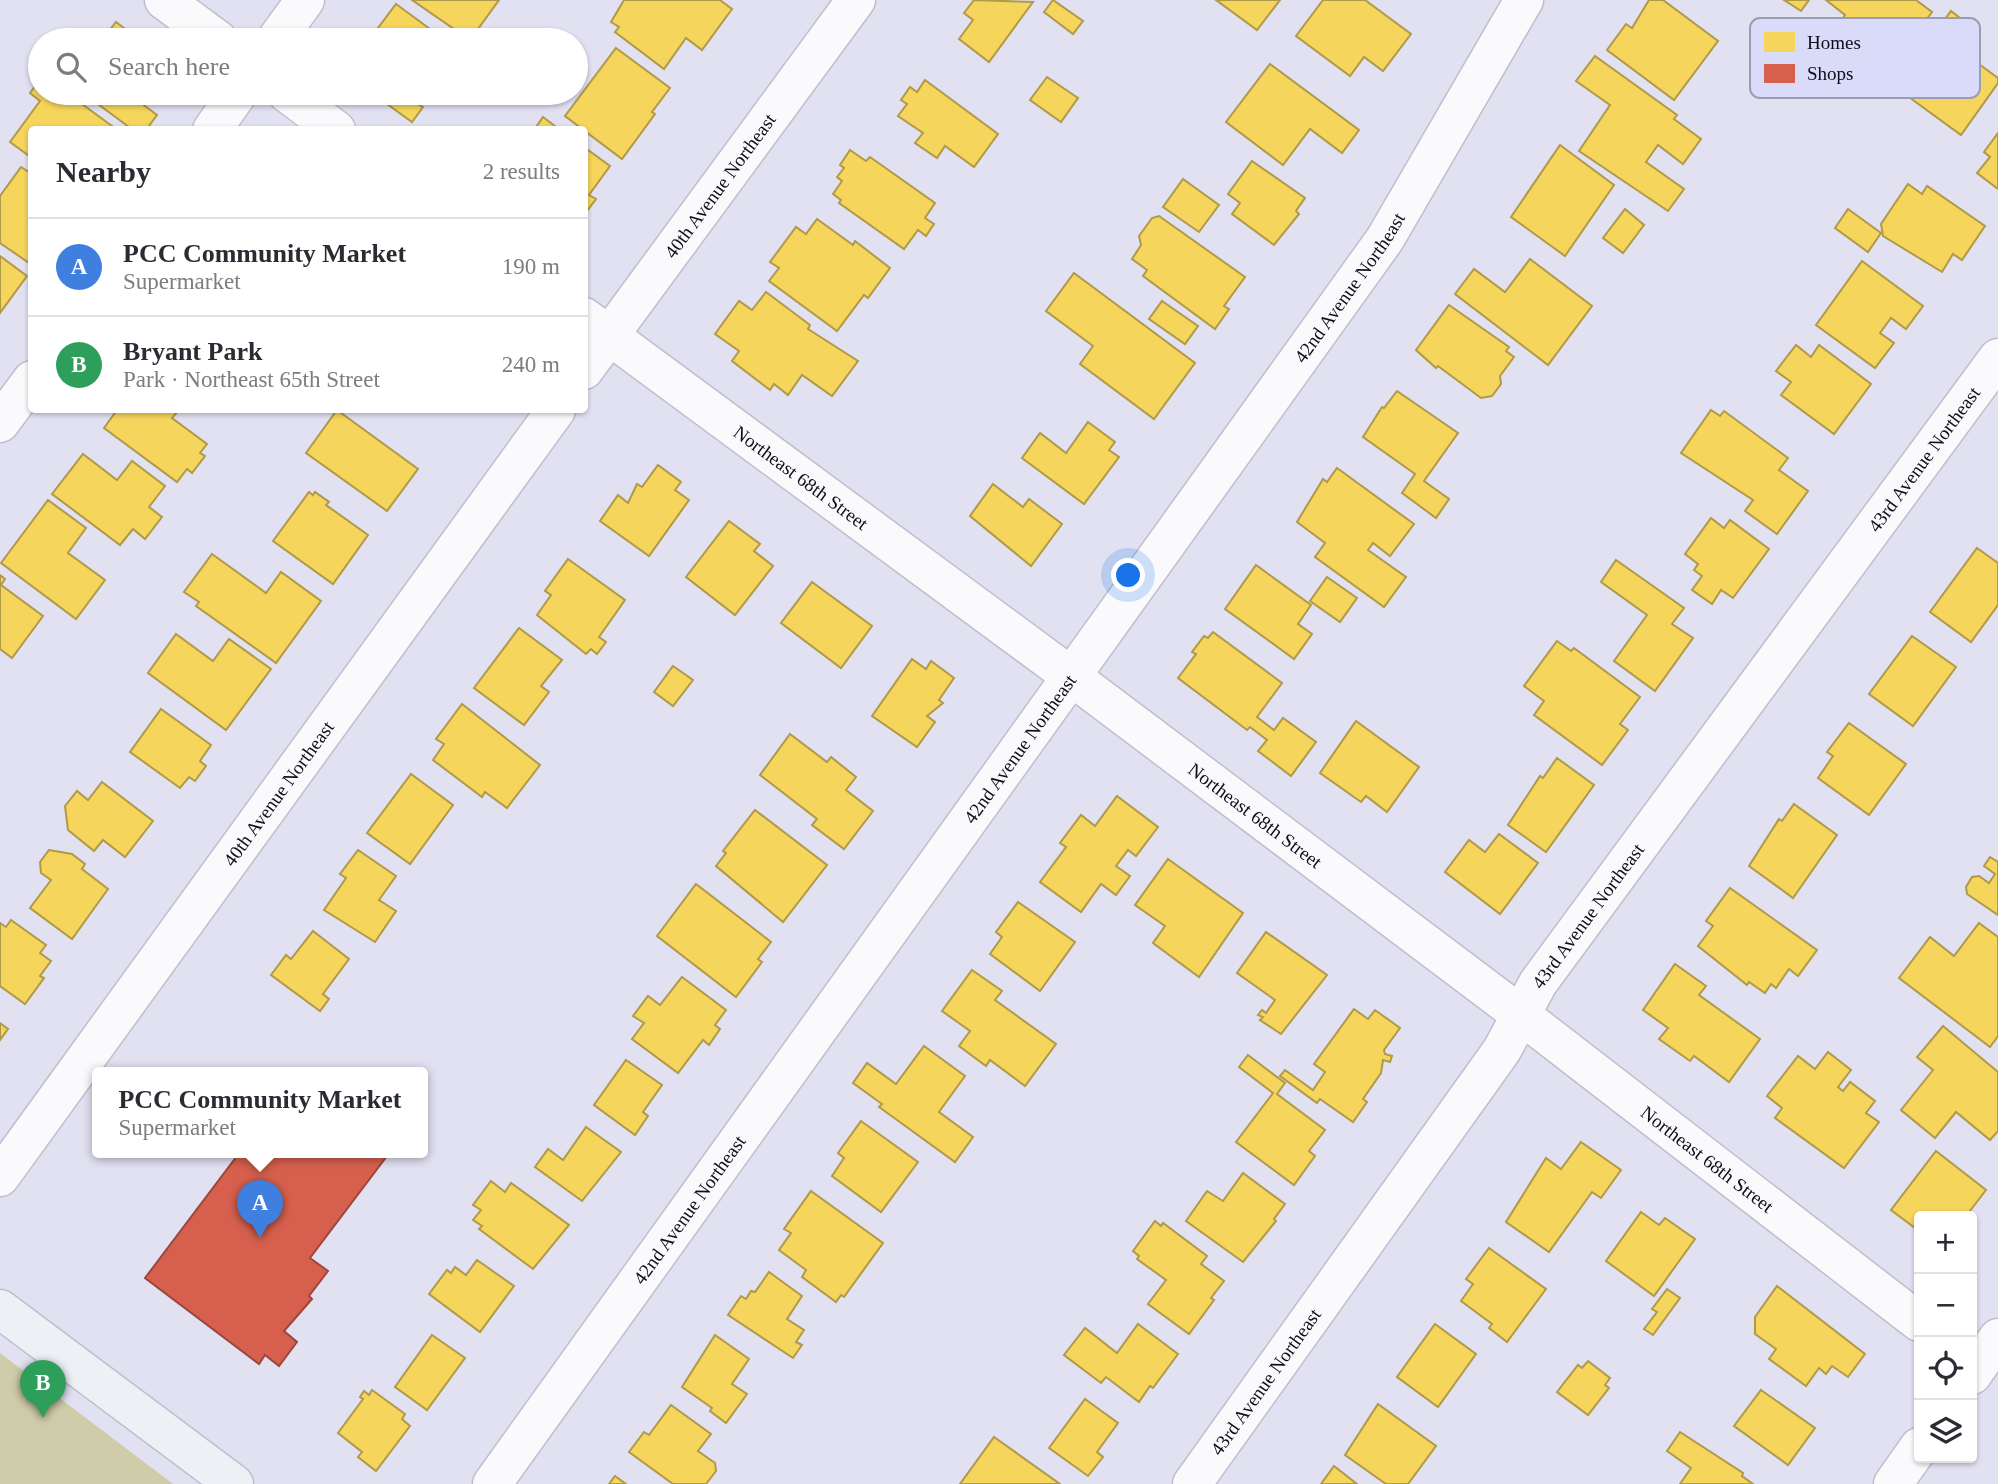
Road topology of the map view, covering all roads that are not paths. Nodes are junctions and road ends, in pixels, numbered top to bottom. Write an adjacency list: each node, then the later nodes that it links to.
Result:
1 (164, 0): 5 (street)
2 (305, 0): 6 (street)
3 (856, 0): 11 (street, 40th Avenue Northeast)
4 (1524, 0): 17 (street, 42nd Avenue Northeast)
5 (202, 28)
6 (285, 28)
7 (230, 105): 9 (street)
8 (304, 105): 10 (street)
9 (215, 126)
10 (331, 126)
11 (597, 326): 12 (street, 40th Avenue Northeast); 17 (street, Northeast 68th Street)
12 (588, 356)
13 (1998, 358): 18 (street, 43rd Avenue Northeast)
14 (28, 385): 16 (street)
15 (554, 413): 19 (street, 40th Avenue Northeast)
16 (0, 423)
17 (1072, 677): 18 (street, Northeast 68th Street); 24 (street, 42nd Avenue Northeast)
18 (1521, 1015): 21 (street, Northeast 68th Street); 25 (street, 43rd Avenue Northeast)
19 (0, 1177)
20 (0, 1309): 23 (main road)
21 (1914, 1318)
22 (1914, 1454): 26 (street)
23 (234, 1484)
24 (492, 1484)
25 (1192, 1484)
26 (1893, 1484)

